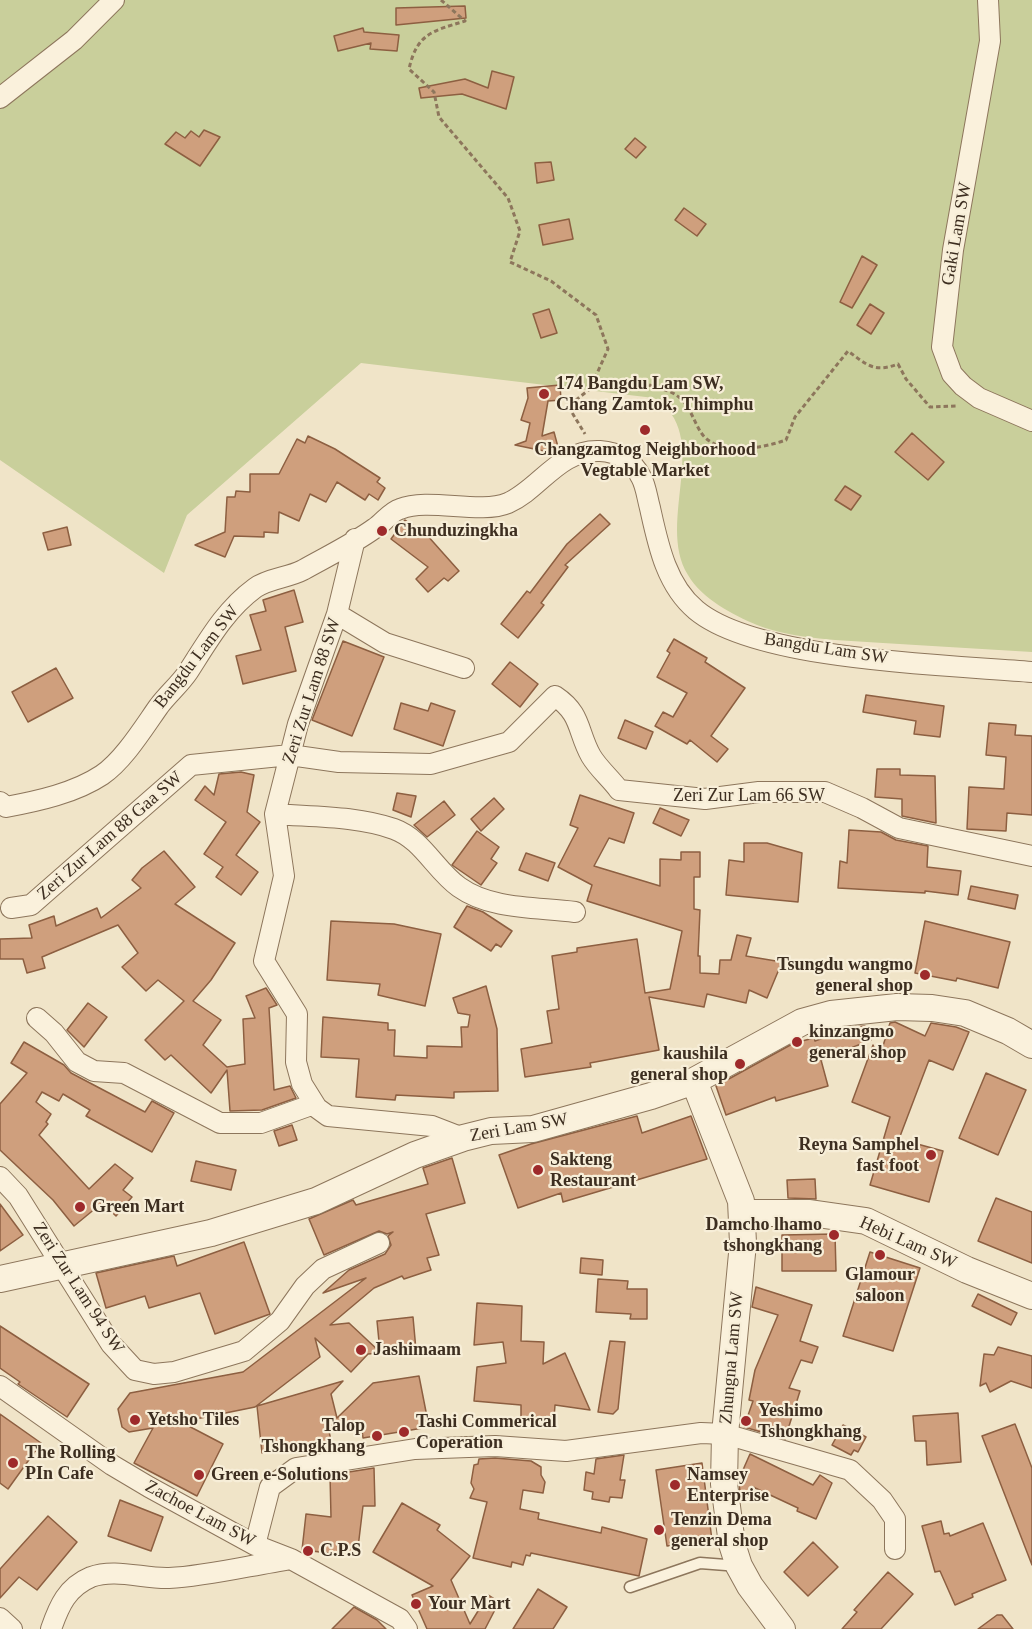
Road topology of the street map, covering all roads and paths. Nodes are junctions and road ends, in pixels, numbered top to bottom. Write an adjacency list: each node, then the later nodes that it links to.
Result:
1 (114, 0): 4 (street)
2 (441, 0): 8 (path)
3 (988, 0): 7 (street, Gaki Lam SW)
4 (0, 98)
5 (650, 385): 6 (path)
6 (961, 406)
7 (1032, 421)
8 (596, 451): 9 (street, Bangdu Lam SW); 12 (street, Bangdu Lam SW)
9 (355, 539): 10 (street, Zeri Zur Lam 88 SW); 15 (street, Bangdu Lam SW)
10 (337, 614): 11 (street); 13 (street, Zeri Zur Lam 88 SW)
11 (464, 668)
12 (1032, 672)
13 (290, 755): 14 (street, Zeri Zur Lam 66 SW); 16 (street, Zeri Zur Lam 88 SW); 17 (street, Zeri Zur Lam 66 SW)
14 (244, 758): 18 (street, Zeri Zur Lam 88 Gaa SW)
15 (0, 802)
16 (276, 814): 19 (street); 23 (street, Zeri Zur Lam 88 SW)
17 (1032, 856)
18 (11, 908)
19 (575, 912)
20 (37, 1018): 23 (street)
21 (1032, 1045): 22 (street, Zeri Lam SW)
22 (694, 1081): 24 (street, Zeri Lam SW); 26 (street, Zhungna Lam SW)
23 (314, 1104): 24 (street)
24 (463, 1138): 28 (street, Zeri Lam SW)
25 (0, 1177): 28 (street, Zeri Zur Lam 94 SW)
26 (744, 1213): 30 (street, Hebi Lam SW); 32 (street, Zhungna Lam SW)
27 (378, 1243): 28 (street, Zeri Zur Lam 94 SW)
28 (64, 1266): 29 (street, Zeri Lam SW)
29 (0, 1279)
30 (1032, 1296)
31 (0, 1386): 33 (street, Zachoe Lam SW)
32 (725, 1434): 33 (street); 34 (street); 36 (street, Zhungna Lam SW)
33 (255, 1545): 35 (street, Zachoe Lam SW)
34 (896, 1549)
35 (291, 1559): 40 (street); 41 (street, Zachoe Lam SW)
36 (740, 1566): 37 (lane); 42 (street, Zhungna Lam SW)
37 (630, 1587)
38 (0, 1618): 39 (street)
39 (12, 1629)
40 (51, 1629)
41 (407, 1629)
42 (782, 1629)

